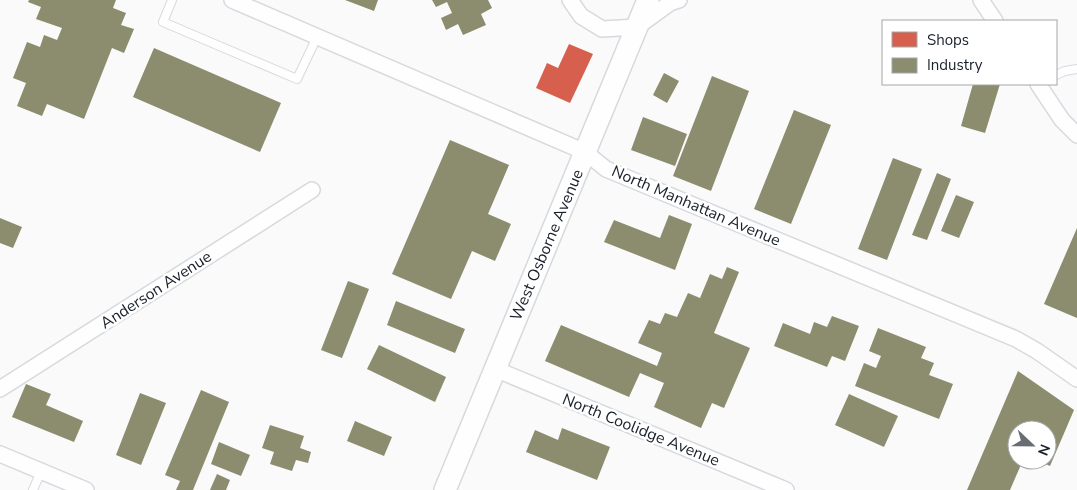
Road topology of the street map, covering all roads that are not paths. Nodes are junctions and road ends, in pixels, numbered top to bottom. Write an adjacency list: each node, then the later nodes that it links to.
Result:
1 (172, 0): 9 (lane)
2 (232, 0): 9 (street, North Manhattan Avenue)
3 (570, 0): 8 (street)
4 (648, 0): 8 (street, West Osborne Avenue)
5 (679, 0): 8 (street)
6 (981, 0): 7 (street)
7 (994, 20)
8 (637, 27): 14 (street, West Osborne Avenue)
9 (317, 37): 14 (street, North Manhattan Avenue)
10 (1077, 69): 11 (lane)
11 (1057, 74)
12 (1040, 85): 13 (street)
13 (1077, 135)
14 (585, 152): 16 (street, West Osborne Avenue); 17 (street, North Manhattan Avenue)
15 (312, 190): 18 (street, Anderson Avenue)
16 (495, 369): 23 (street, West Osborne Avenue); 24 (street, North Coolidge Avenue)
17 (1077, 379)
18 (0, 389)
19 (0, 454): 20 (street)
20 (41, 471): 21 (lane); 22 (street)
21 (33, 490)
22 (86, 490)
23 (445, 490)
24 (786, 490)

